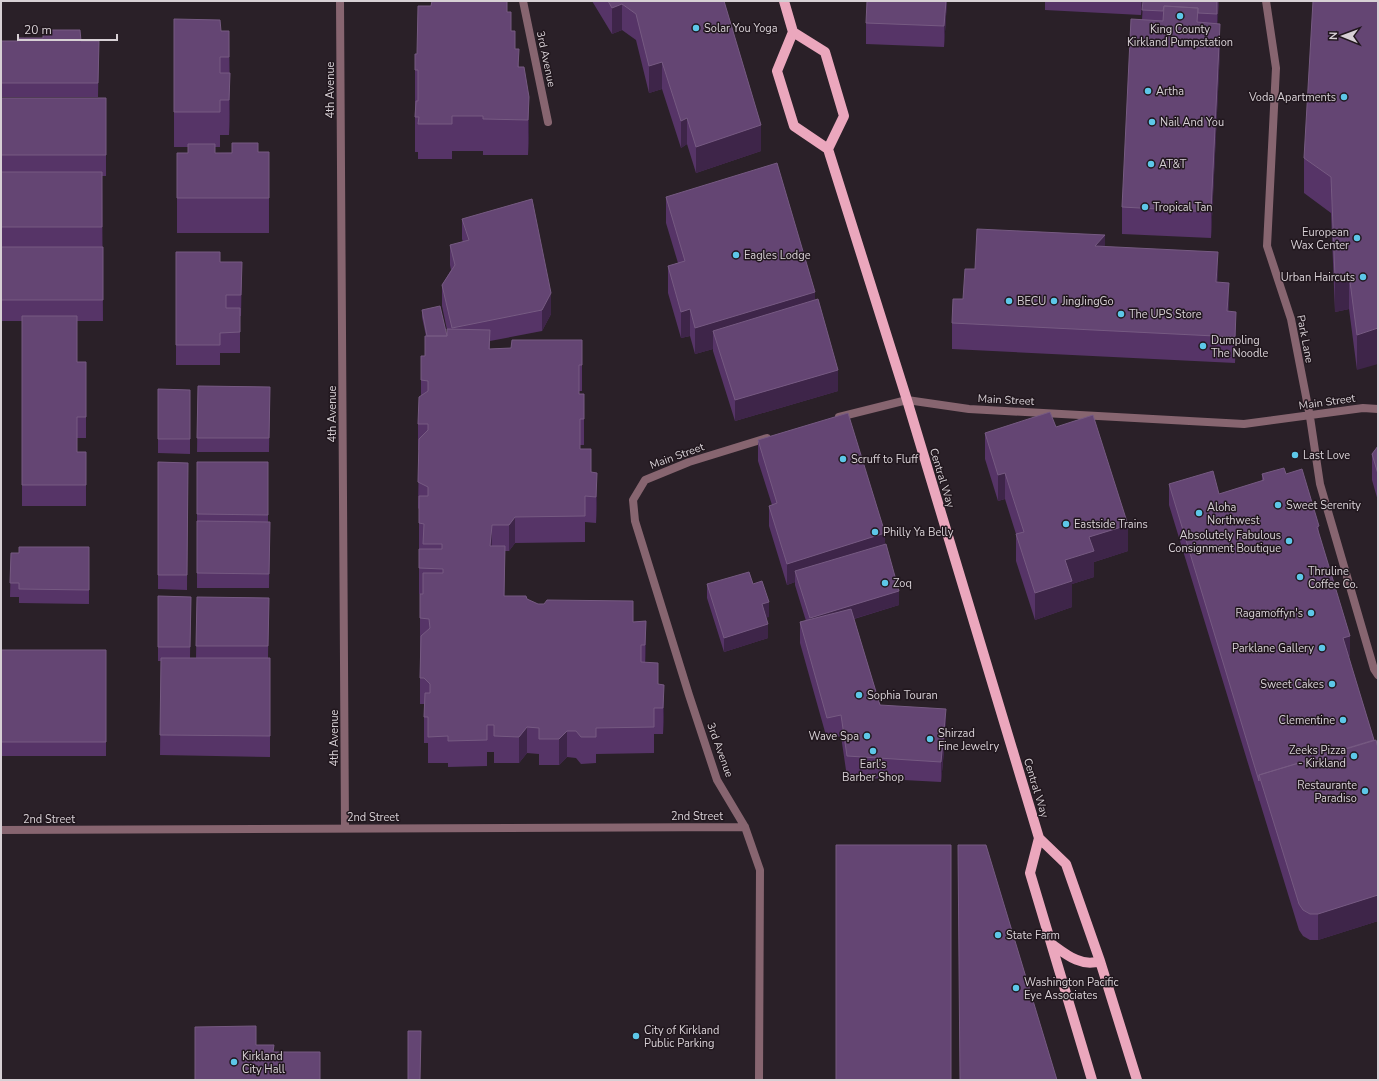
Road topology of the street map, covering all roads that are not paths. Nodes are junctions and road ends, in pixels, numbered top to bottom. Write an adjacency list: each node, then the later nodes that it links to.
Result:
1 (340, 1): 16 (street, 4th Avenue)
2 (523, 1): 6 (street, 3rd Avenue)
3 (784, 1): 5 (main road)
4 (1266, 1): 10 (street, Park Lane)
5 (793, 32): 7 (main road); 7 (main road)
6 (548, 122)
7 (828, 149): 8 (main road, Central Way)
8 (907, 400): 10 (street, Main Street); 11 (street, Main Street); 18 (main road, Central Way)
9 (1378, 409): 10 (street, Main Street)
10 (1310, 417): 14 (street, Park Lane)
11 (829, 420)
12 (778, 435): 13 (street, Main Street)
13 (645, 480): 15 (street, 3rd Avenue)
14 (1378, 675)
15 (745, 826): 16 (street, 2nd Street); 21 (street, 3rd Avenue)
16 (345, 828): 17 (street, 2nd Street)
17 (1, 830)
18 (1038, 838): 19 (main road, Central Way); 20 (main road)
19 (1053, 946): 20 (main road); 22 (main road, Central Way)
20 (1100, 961): 23 (main road)
21 (759, 1080)
22 (1092, 1080)
23 (1138, 1080)

